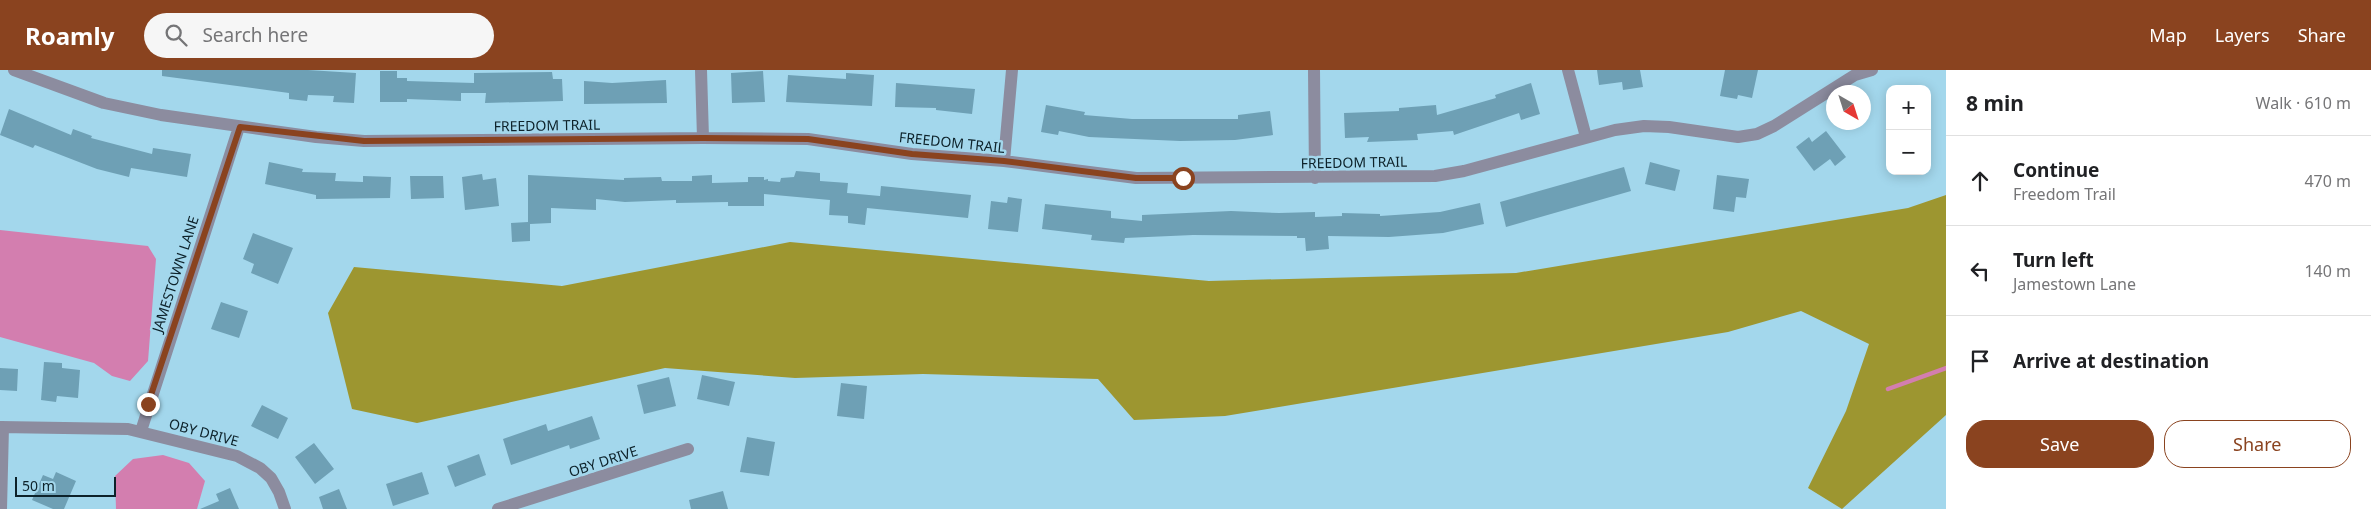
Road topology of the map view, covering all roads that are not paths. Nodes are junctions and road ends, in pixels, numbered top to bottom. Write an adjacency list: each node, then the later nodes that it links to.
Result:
1 (14, 70): 8 (street, FREEDOM TRAIL)
2 (701, 70): 10 (street)
3 (1012, 70): 11 (street)
4 (1314, 70): 12 (street)
5 (1568, 70): 9 (street)
6 (1872, 70): 7 (street, FREEDOM TRAIL)
7 (1853, 73): 9 (street, FREEDOM TRAIL)
8 (240, 127): 10 (street, FREEDOM TRAIL); 14 (street, JAMESTOWN LANE)
9 (1586, 137): 12 (street, FREEDOM TRAIL)
10 (703, 138): 11 (street, FREEDOM TRAIL)
11 (1004, 161): 12 (street, FREEDOM TRAIL)
12 (1315, 178)
13 (2, 427): 14 (street, OBY DRIVE); 16 (street)
14 (141, 431): 17 (street, OBY DRIVE)
15 (688, 449): 18 (street, OBY DRIVE)
16 (1, 509)
17 (285, 509)
18 (498, 509)

